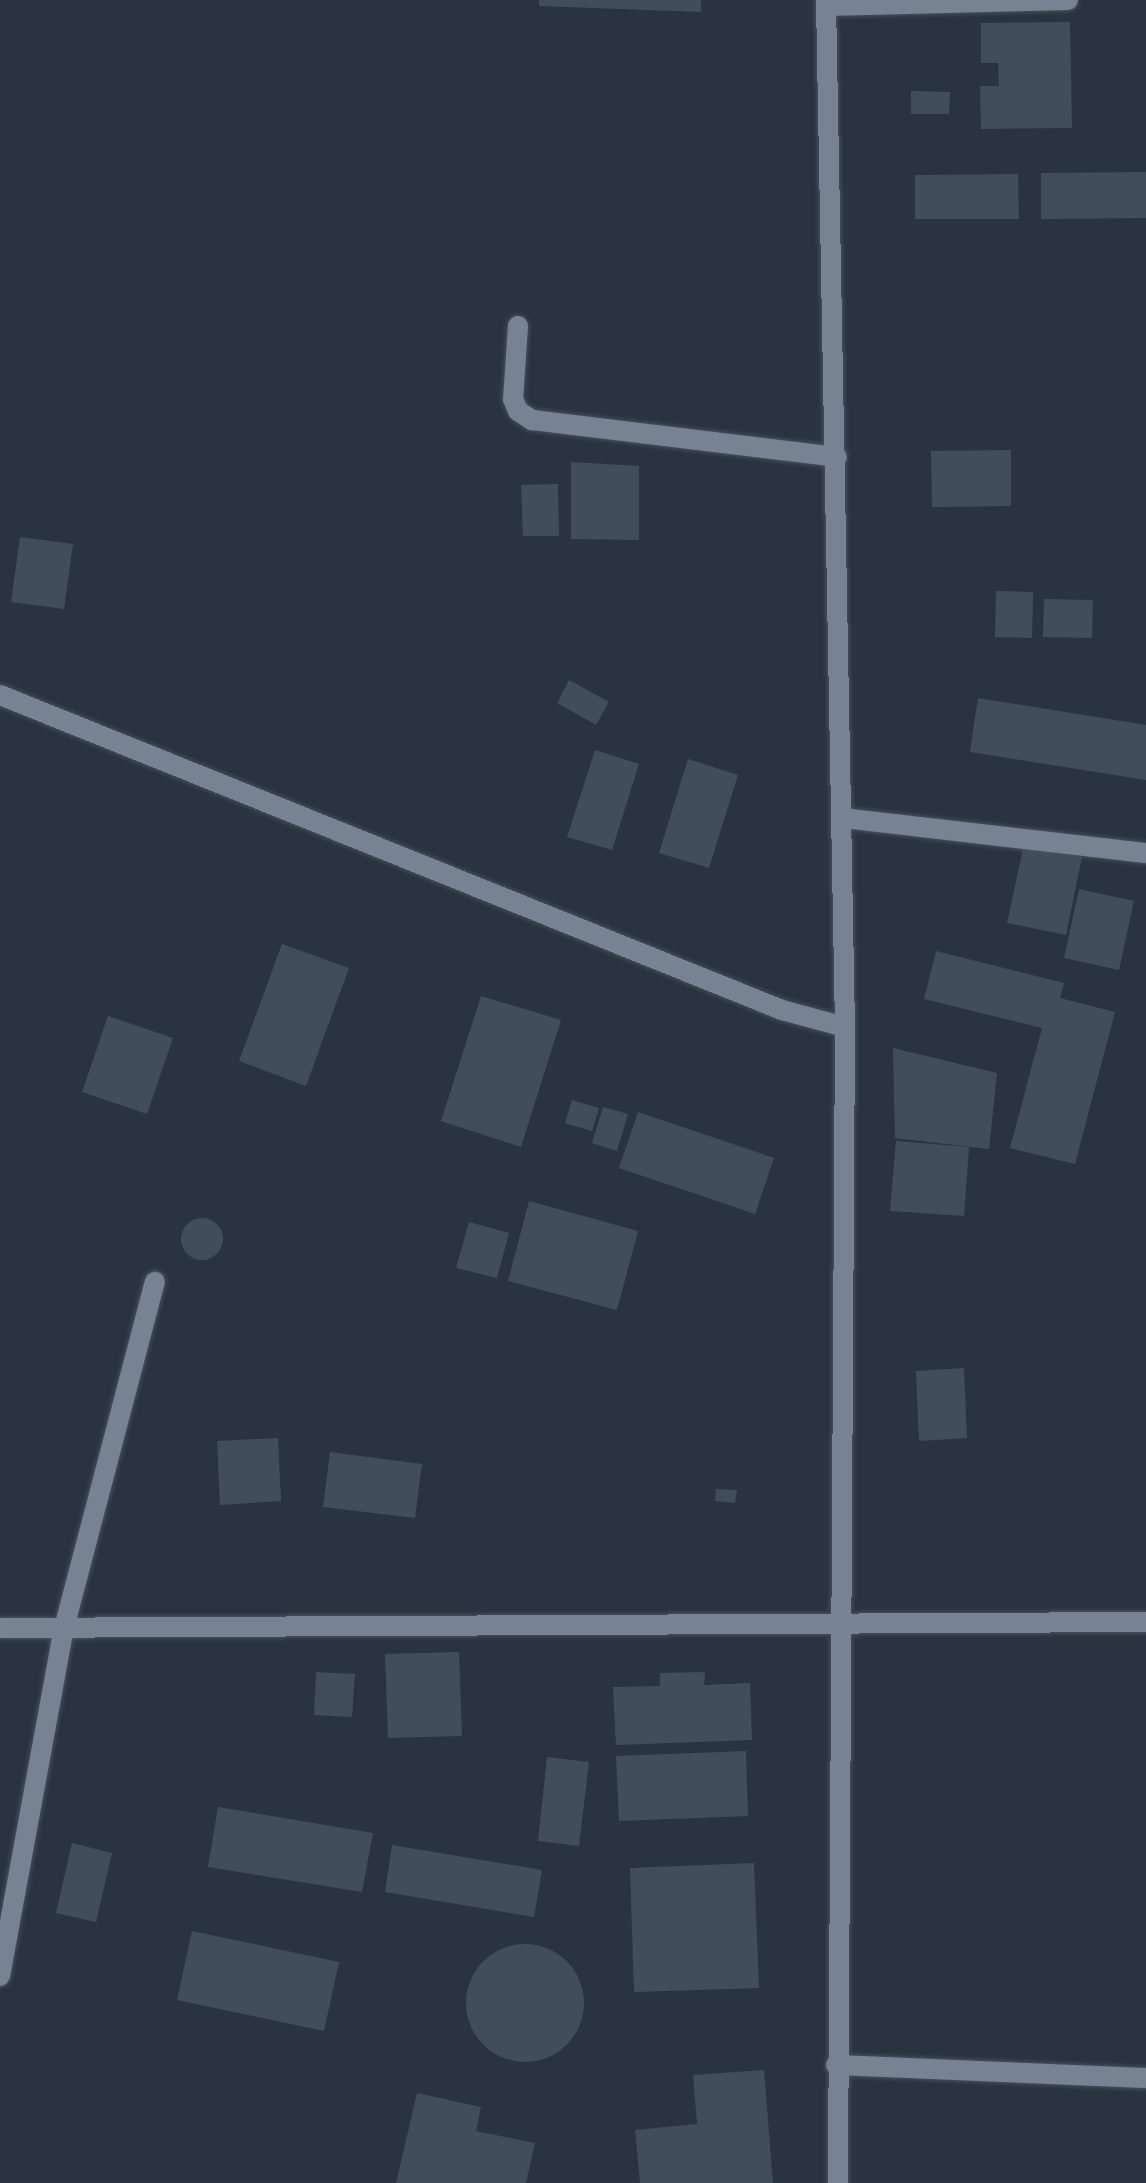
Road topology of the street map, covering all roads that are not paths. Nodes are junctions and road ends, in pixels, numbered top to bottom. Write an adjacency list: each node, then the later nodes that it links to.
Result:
1 (1068, 0): 2 (street)
2 (826, 3): 4 (street)
3 (518, 326): 4 (street)
4 (837, 457): 6 (street)
5 (0, 695): 8 (street)
6 (843, 818): 7 (street); 8 (street)
7 (1146, 853)
8 (845, 1027): 11 (street)
9 (155, 1282): 13 (street)
10 (1146, 1622): 11 (street)
11 (843, 1623): 13 (street); 15 (street)
12 (0, 1628): 13 (street)
13 (64, 1628): 14 (street)
14 (0, 1976)
15 (836, 2065): 16 (street); 17 (street)
16 (1146, 2078)
17 (838, 2183)

